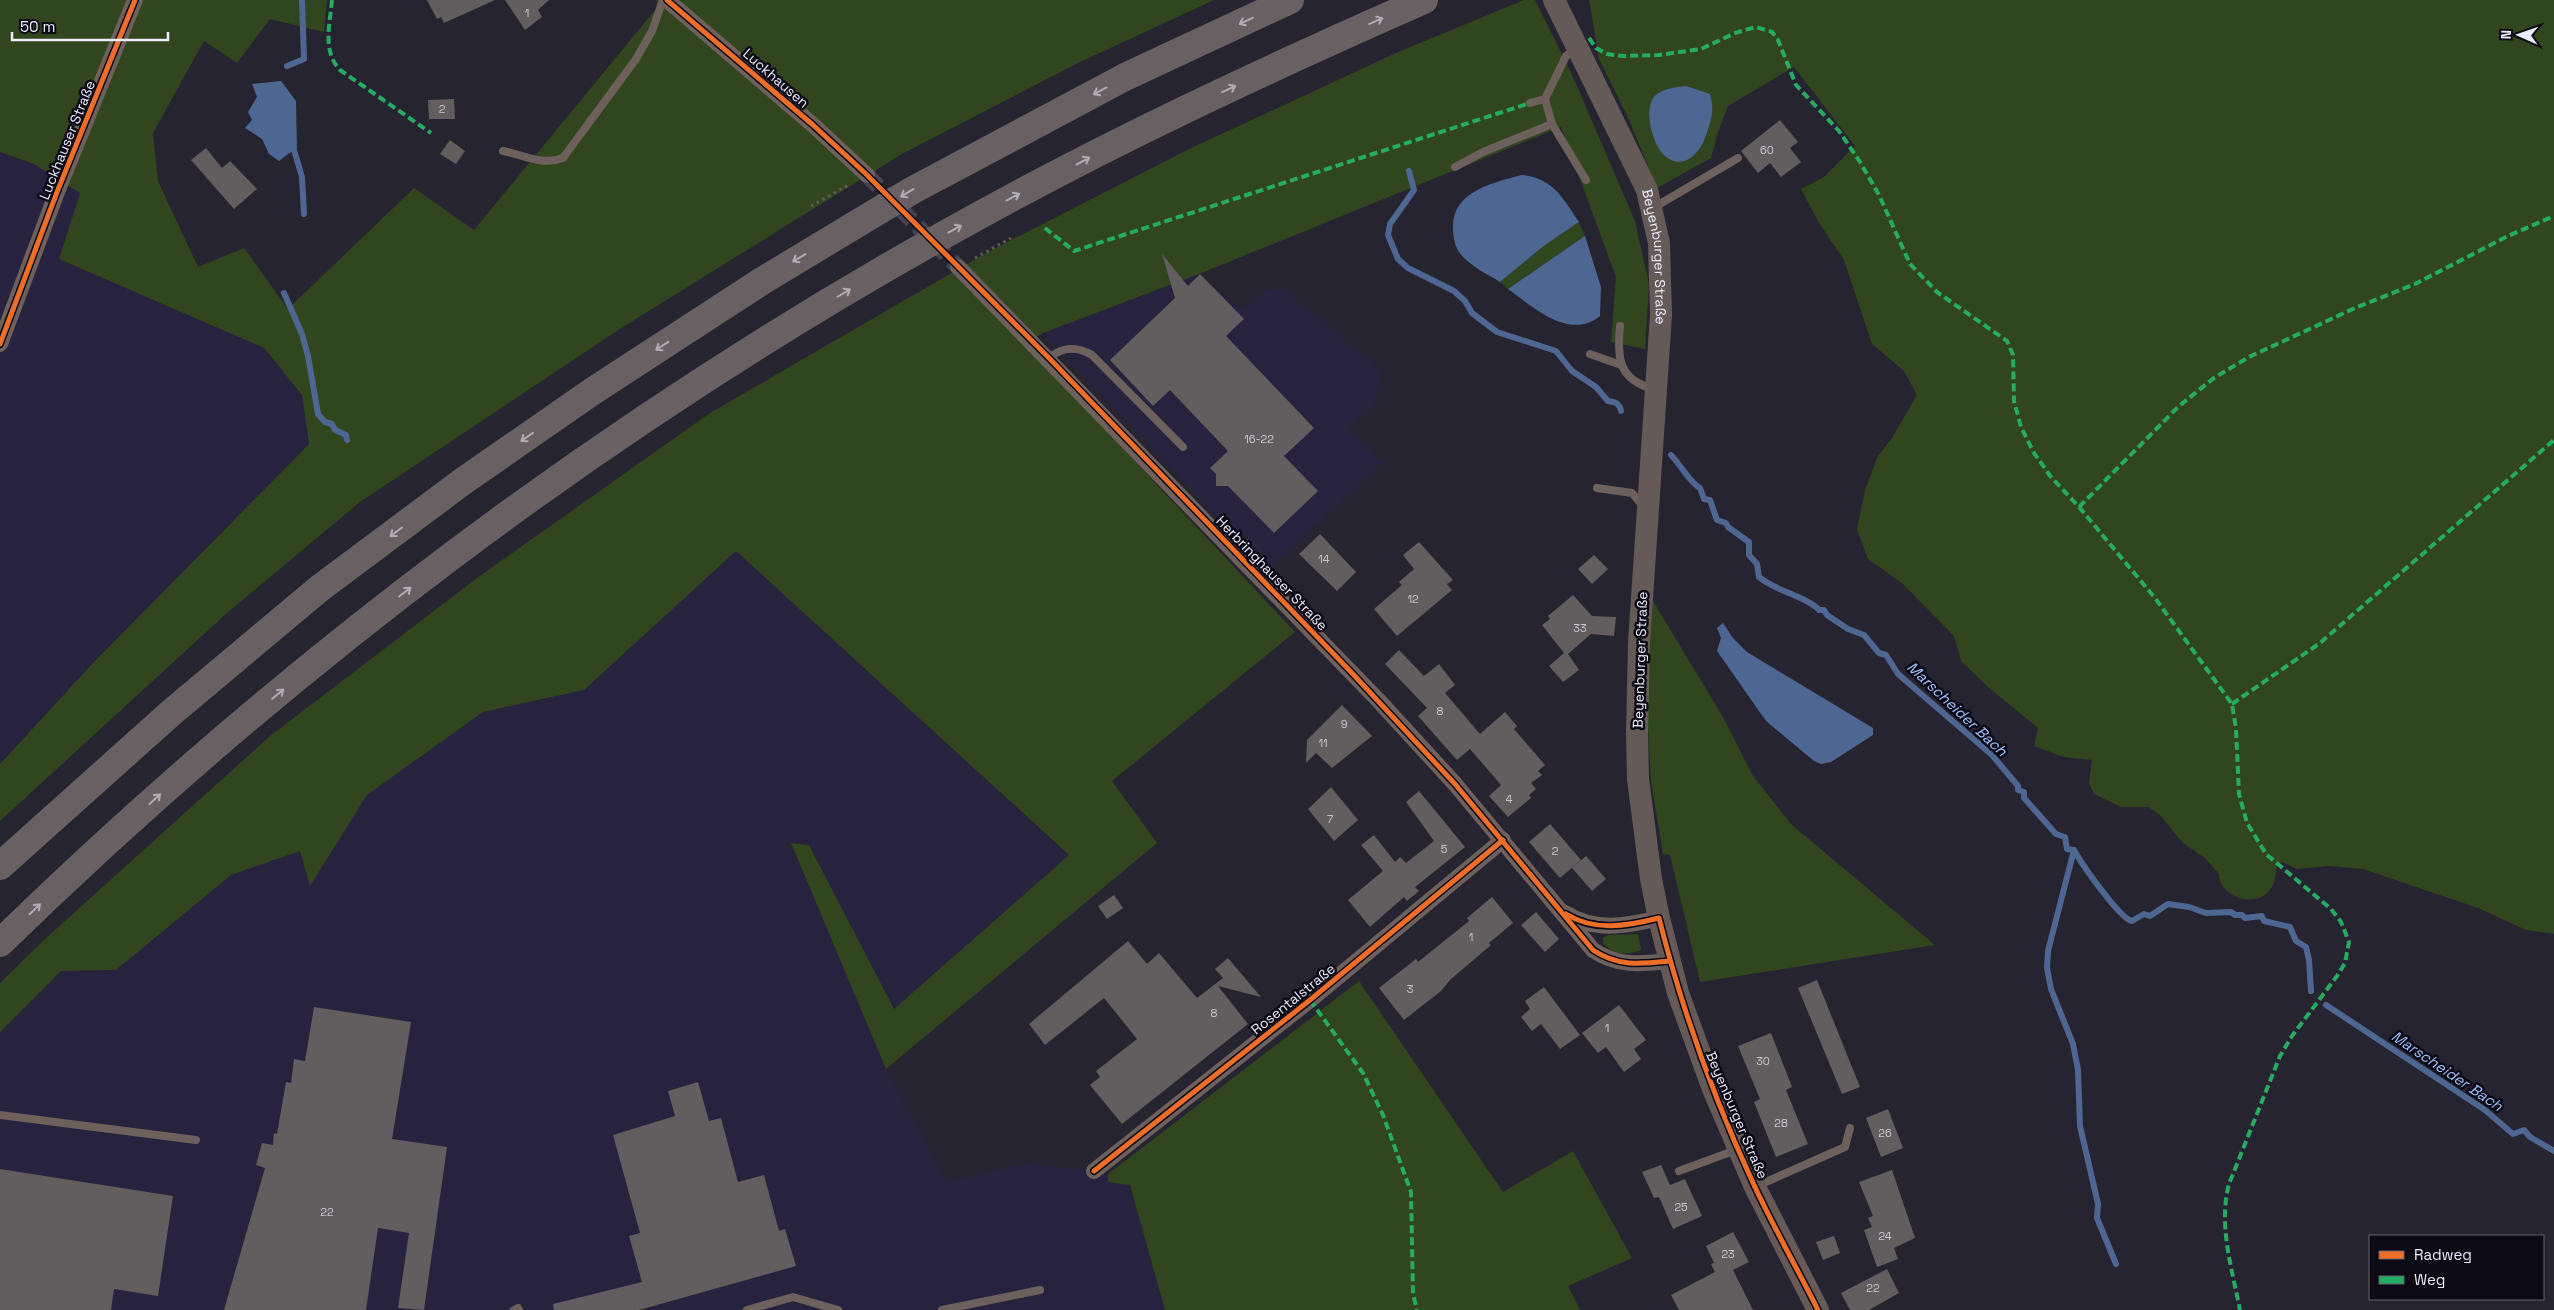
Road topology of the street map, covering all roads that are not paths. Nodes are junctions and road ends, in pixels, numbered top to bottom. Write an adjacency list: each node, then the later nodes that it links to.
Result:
1 (135, 0): 18 (street, Luckhauser Straße)
2 (665, 0): 10 (lane); 13 (street, Luckhausen)
3 (1290, 0): 27 (highway, one-way to 27)
4 (1424, 0): 30 (highway, one-way to 4)
5 (1554, 0): 6 (main road, Beyenburger Straße)
6 (1578, 48): 7 (lane); 15 (main road, Beyenburger Straße)
7 (1545, 99): 8 (lane); 9 (lane)
8 (1530, 103)
9 (1552, 124): 12 (lane); 14 (lane)
10 (503, 152)
11 (1738, 158): 15 (lane)
12 (1456, 168)
13 (862, 177)
14 (1586, 180)
15 (1652, 208): 22 (main road, Beyenburger Straße)
16 (963, 265): 20 (street, Herbringhauser Straße)
17 (1620, 326): 21 (lane)
18 (0, 344)
19 (1590, 354): 21 (lane)
20 (1049, 358): 23 (lane); 26 (street, Herbringhauser Straße)
21 (1621, 365): 22 (lane)
22 (1656, 389): 25 (main road, Beyenburger Straße)
23 (1183, 446)
24 (1597, 488): 25 (lane)
25 (1648, 510): 29 (main road, Beyenburger Straße)
26 (1503, 840): 28 (street, Herbringhauser Straße); 36 (street, Rosentalstraße)
27 (0, 866)
28 (1556, 908): 29 (street, Herbringhauser Straße); 31 (street, Herbringhauser Straße)
29 (1659, 918): 31 (main road, Beyenburger Straße)
30 (0, 943)
31 (1670, 961): 35 (main road, Beyenburger Straße)
32 (0, 1115): 34 (lane)
33 (1850, 1128): 38 (lane)
34 (196, 1140)
35 (1738, 1149): 37 (lane); 38 (main road, Beyenburger Straße)
36 (1094, 1171)
37 (1679, 1171)
38 (1755, 1187): 45 (main road, Beyenburger Straße)
39 (1040, 1290): 44 (lane)
40 (514, 1310): 41 (lane)
41 (519, 1310)
42 (747, 1310): 43 (lane)
43 (838, 1310)
44 (942, 1310)
45 (1818, 1310)

